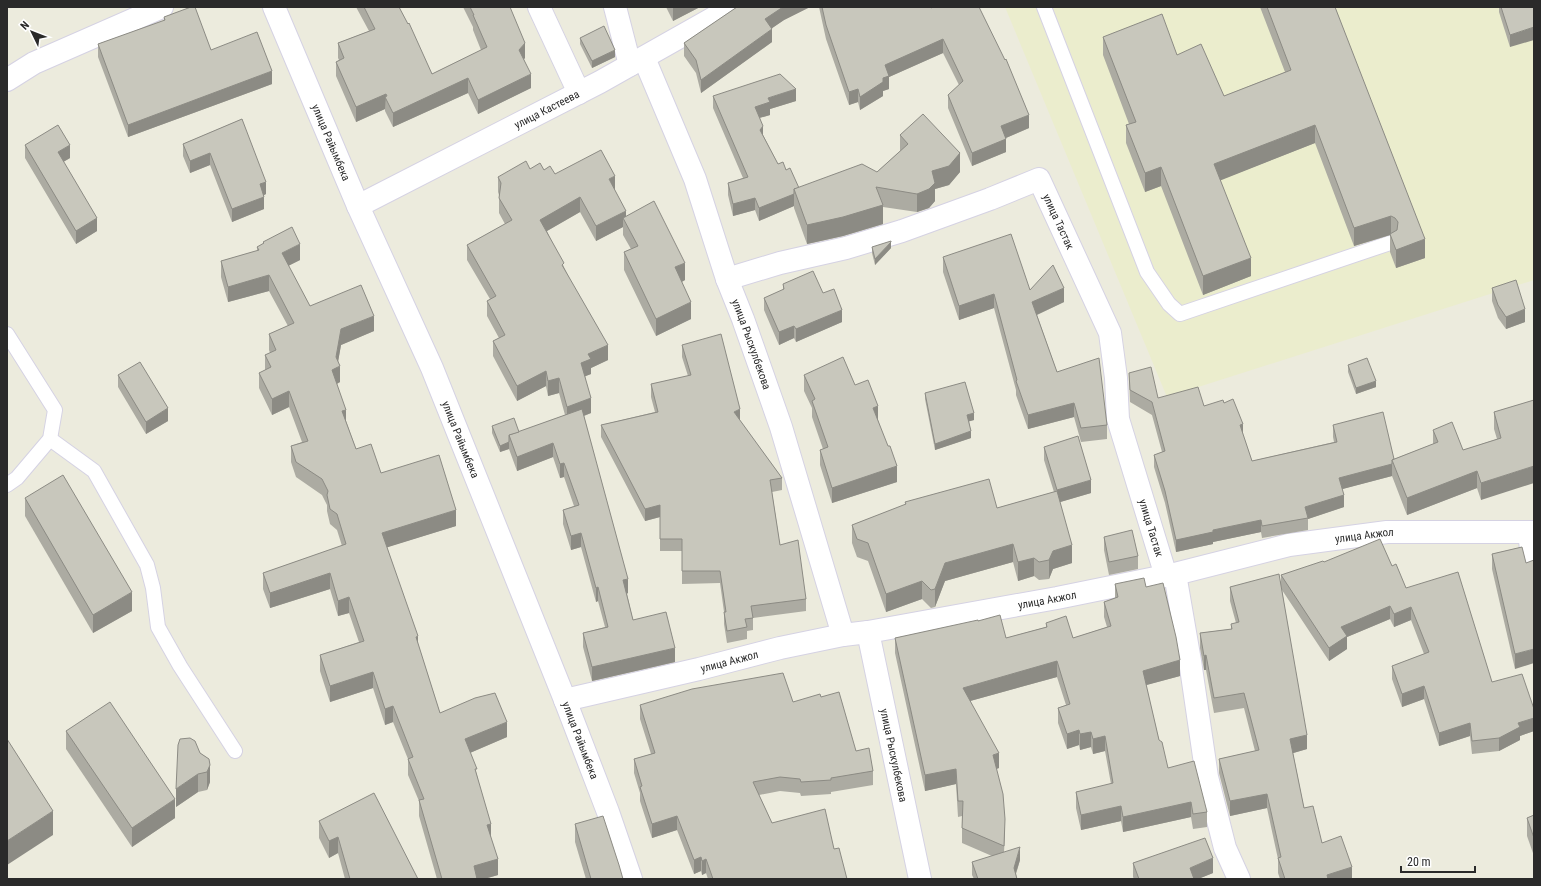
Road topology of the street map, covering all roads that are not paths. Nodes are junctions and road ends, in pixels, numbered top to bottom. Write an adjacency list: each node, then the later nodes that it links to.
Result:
1 (162, 7): 8 (street)
2 (274, 7): 10 (street, улица Райымбека)
3 (539, 7): 9 (street)
4 (615, 7): 7 (street, улица Рыскулбекова)
5 (733, 7): 7 (street, улица Кастеева)
6 (1044, 7): 11 (lane)
7 (637, 62): 9 (street, улица Кастеева); 12 (street, улица Рыскулбекова)
8 (7, 80)
9 (579, 93): 10 (street, улица Кастеева)
10 (358, 206): 21 (street, улица Райымбека)
11 (1390, 243)
12 (727, 279): 18 (street, улица Тастак); 20 (street, улица Рыскулбекова)
13 (7, 334): 14 (lane)
14 (50, 439): 15 (lane); 22 (lane)
15 (7, 485)
16 (1532, 532): 17 (street); 18 (street, улица Акжол)
17 (1534, 558)
18 (1170, 575): 19 (street, улица Акжол); 25 (street, улица Тастак)
19 (868, 632): 20 (street, улица Акжол); 24 (street, улица Рыскулбекова)
20 (843, 635): 21 (street, улица Акжол)
21 (565, 700): 23 (street, улица Райымбека)
22 (235, 751)
23 (631, 879)
24 (920, 879)
25 (1239, 879)

